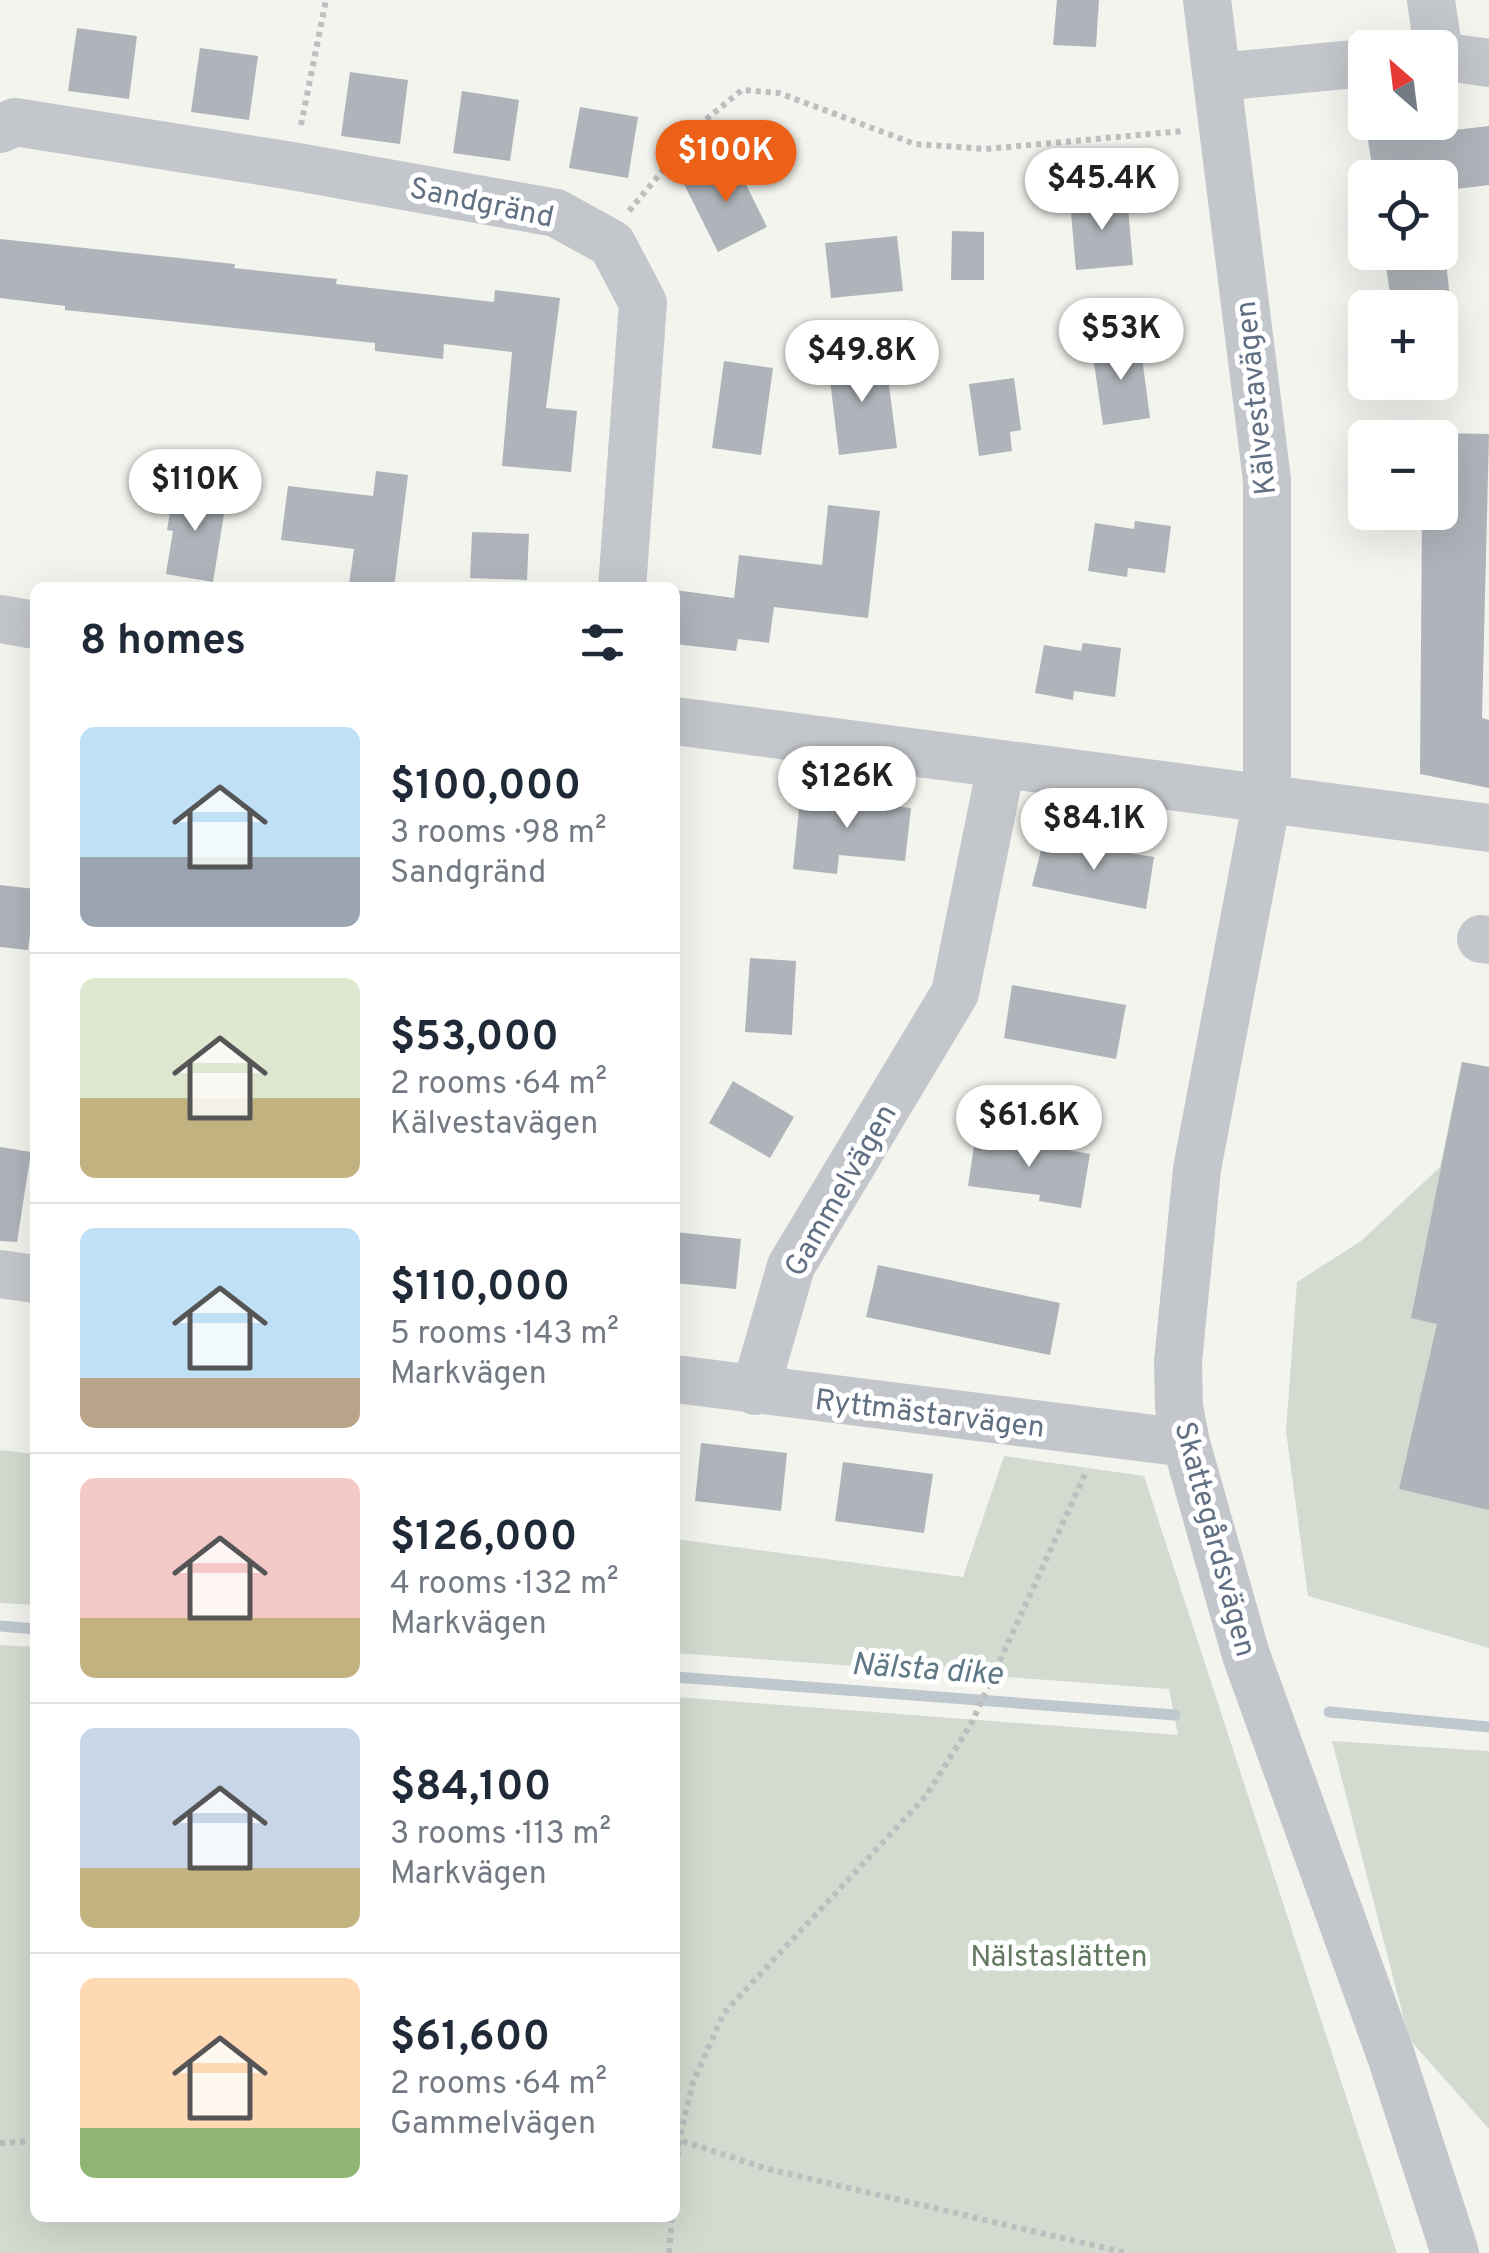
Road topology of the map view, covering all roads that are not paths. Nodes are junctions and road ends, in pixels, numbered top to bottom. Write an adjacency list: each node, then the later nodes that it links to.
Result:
1 (1207, 0): 7 (street, Kälvestavägen)
2 (1431, 0): 3 (street)
3 (1435, 30)
4 (1458, 58): 5 (street)
5 (1489, 62)
6 (1348, 65): 7 (street)
7 (1218, 76): 14 (street, Kälvestavägen)
8 (0, 129): 9 (street, Sandgränd)
9 (622, 582)
10 (0, 619): 11 (street)
11 (30, 623)
12 (680, 722): 13 (street)
13 (1002, 766): 14 (street); 19 (street, Gammelvägen)
14 (1267, 799): 15 (street); 20 (street, Skattegårdsvägen)
15 (1489, 828)
16 (0, 1274): 17 (street)
17 (30, 1278)
18 (680, 1380): 19 (street, Ryttmästarvägen)
19 (756, 1392): 20 (street, Ryttmästarvägen)
20 (1186, 1443): 21 (street, Skattegårdsvägen)
21 (1455, 2253)

